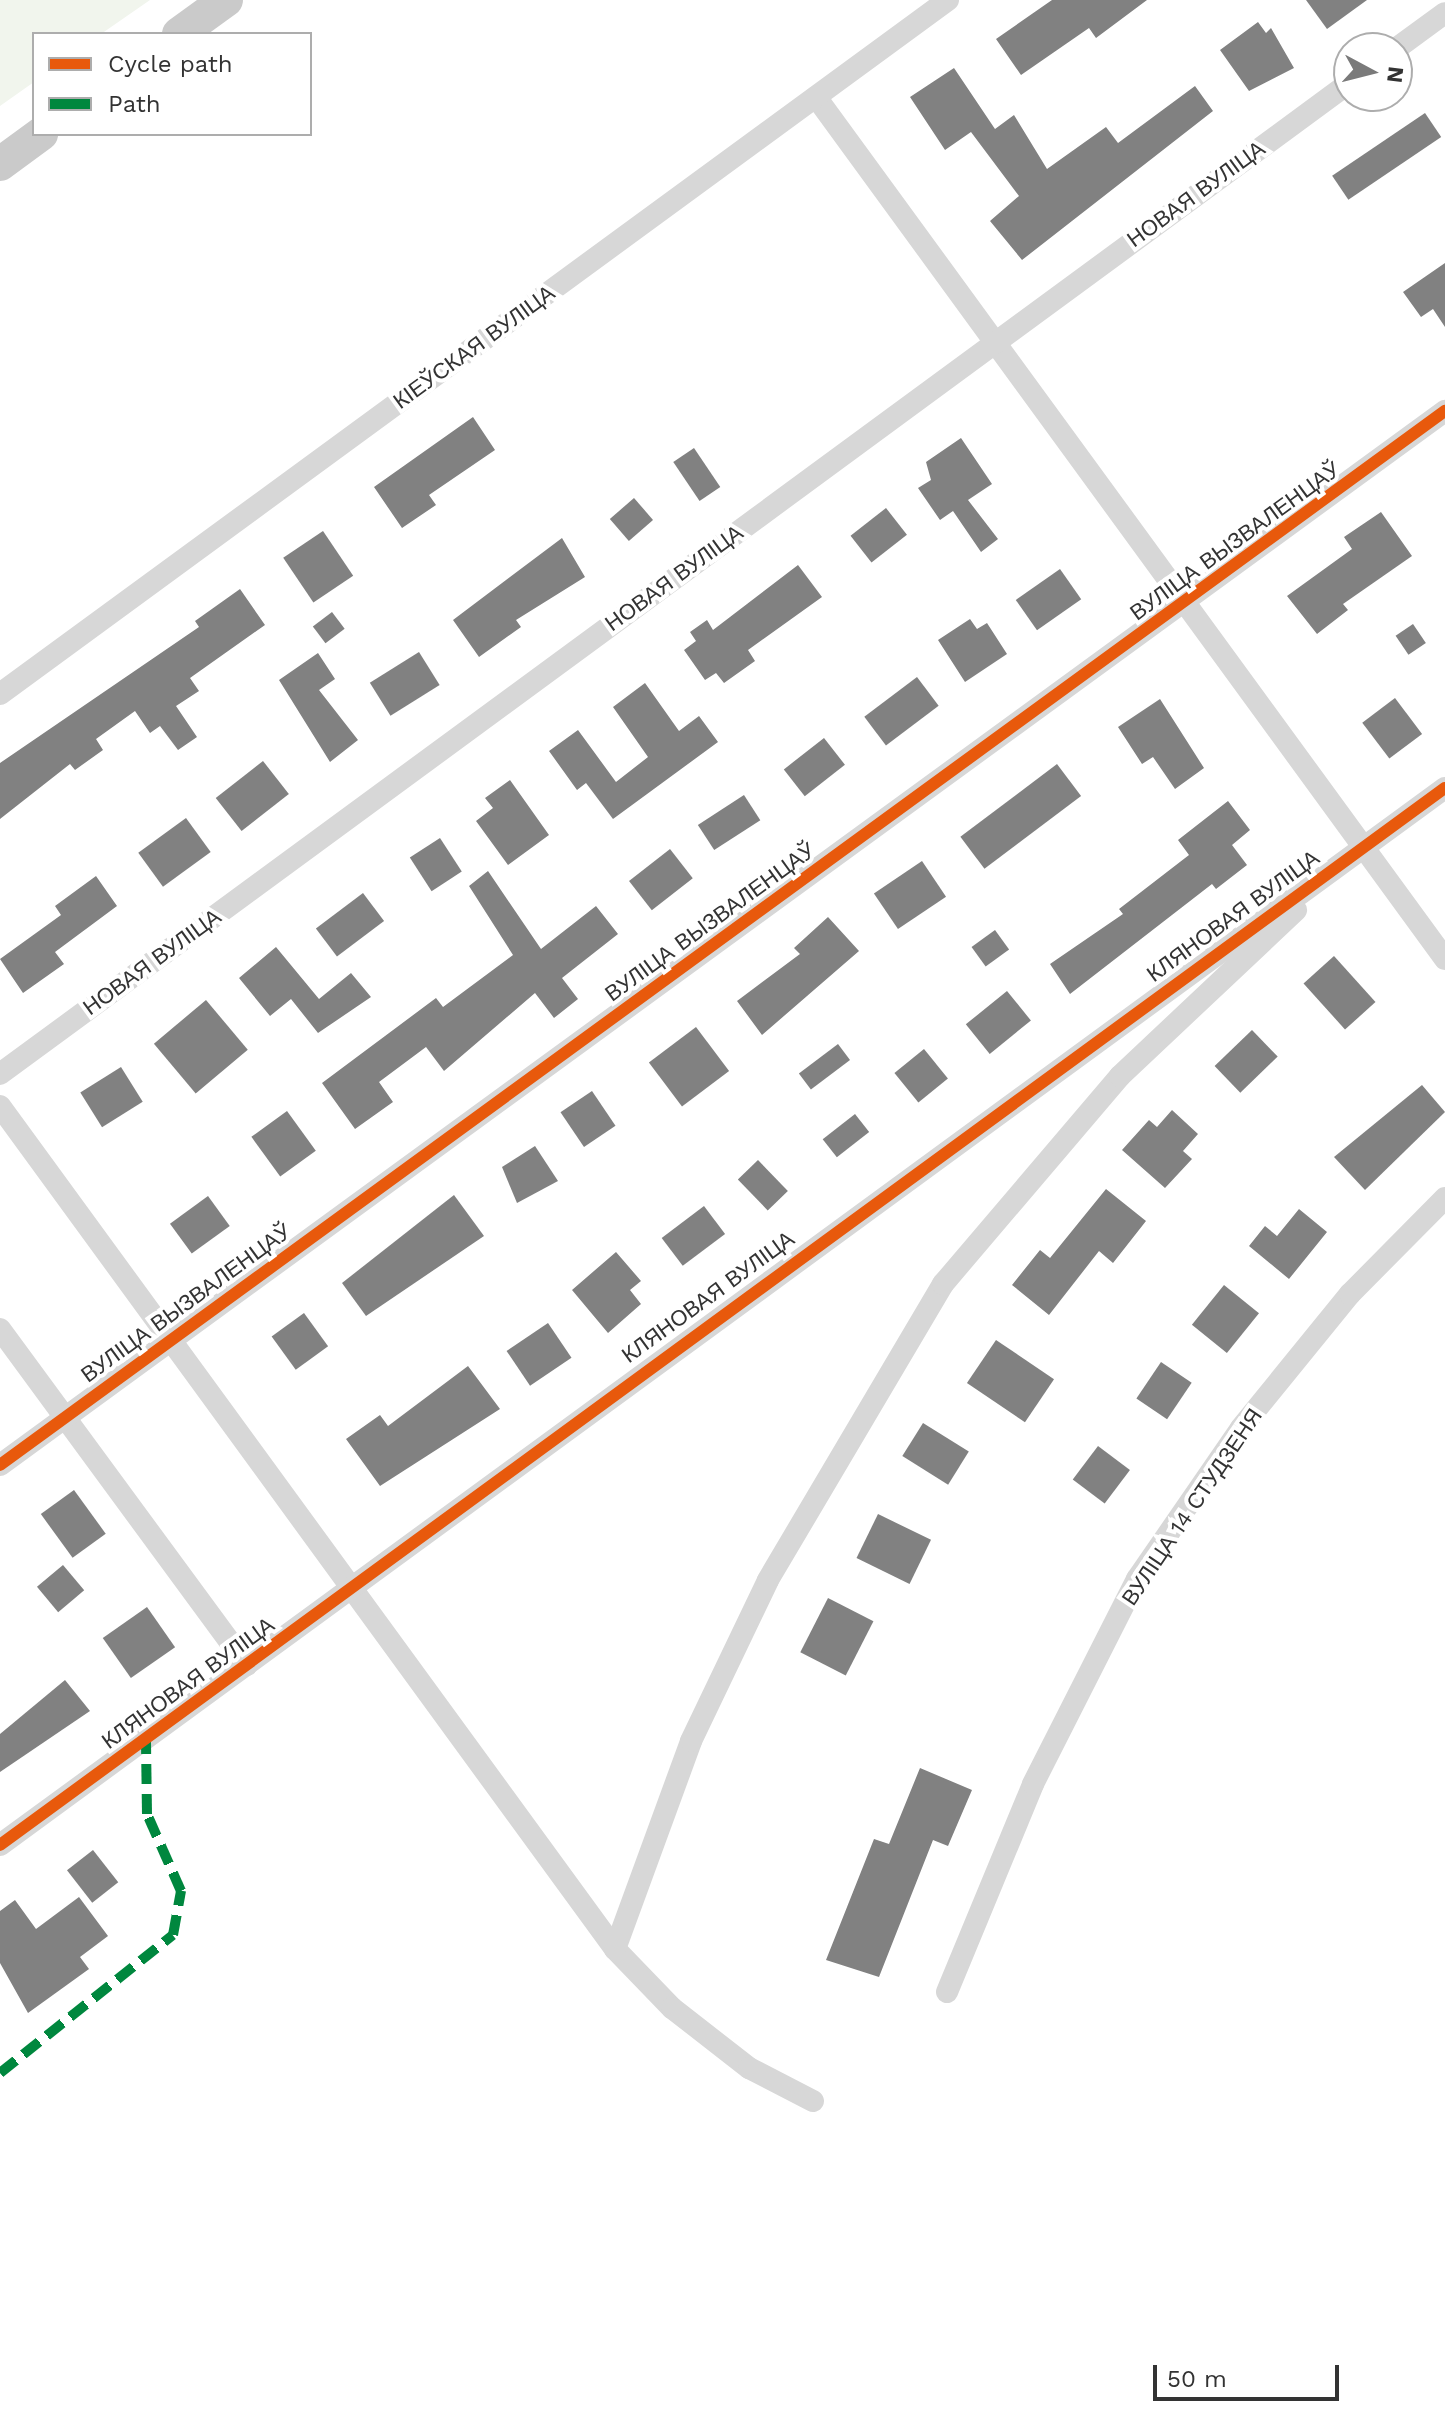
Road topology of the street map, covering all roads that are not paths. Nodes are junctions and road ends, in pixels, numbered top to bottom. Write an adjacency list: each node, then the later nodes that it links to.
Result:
1 (226, 0): 4 (main road)
2 (948, 0): 7 (street, КІЕЎСКАЯ ВУЛІЦА)
3 (1445, 13): 5 (street)
4 (182, 32)
5 (1413, 36)
6 (1333, 95): 10 (street, НОВАЯ ВУЛІЦА)
7 (816, 97): 10 (street); 13 (street, КІЕЎСКАЯ ВУЛІЦА)
8 (38, 136): 9 (main road)
9 (0, 164)
10 (993, 343): 12 (street); 17 (street, НОВАЯ ВУЛІЦА)
11 (1445, 411): 12 (street, ВУЛІЦА ВЫЗВАЛЕНЦАЎ)
12 (1185, 602): 15 (street); 21 (street, ВУЛІЦА ВЫЗВАЛЕНЦАЎ)
13 (0, 694)
14 (1445, 788): 15 (street, КЛЯНОВАЯ ВУЛІЦА)
15 (1361, 849): 16 (street); 24 (street, КЛЯНОВАЯ ВУЛІЦА); 27 (street, КЛЯНОВАЯ ВУЛІЦА)
16 (1445, 959)
17 (0, 1074)
18 (0, 1106): 21 (street)
19 (1445, 1198): 28 (street, ВУЛІЦА 14 СТУДЗЕНЯ)
20 (0, 1329): 22 (street)
21 (168, 1340): 22 (street, ВУЛІЦА ВЫЗВАЛЕНЦАЎ); 24 (street)
22 (65, 1418): 23 (street, ВУЛІЦА ВЫЗВАЛЕНЦАЎ); 25 (street)
23 (0, 1465)
24 (350, 1587): 25 (street, КЛЯНОВАЯ ВУЛІЦА); 27 (street)
25 (247, 1665): 26 (street, КЛЯНОВАЯ ВУЛІЦА)
26 (0, 1845)
27 (615, 1949): 29 (street)
28 (947, 1992)
29 (813, 2101)

